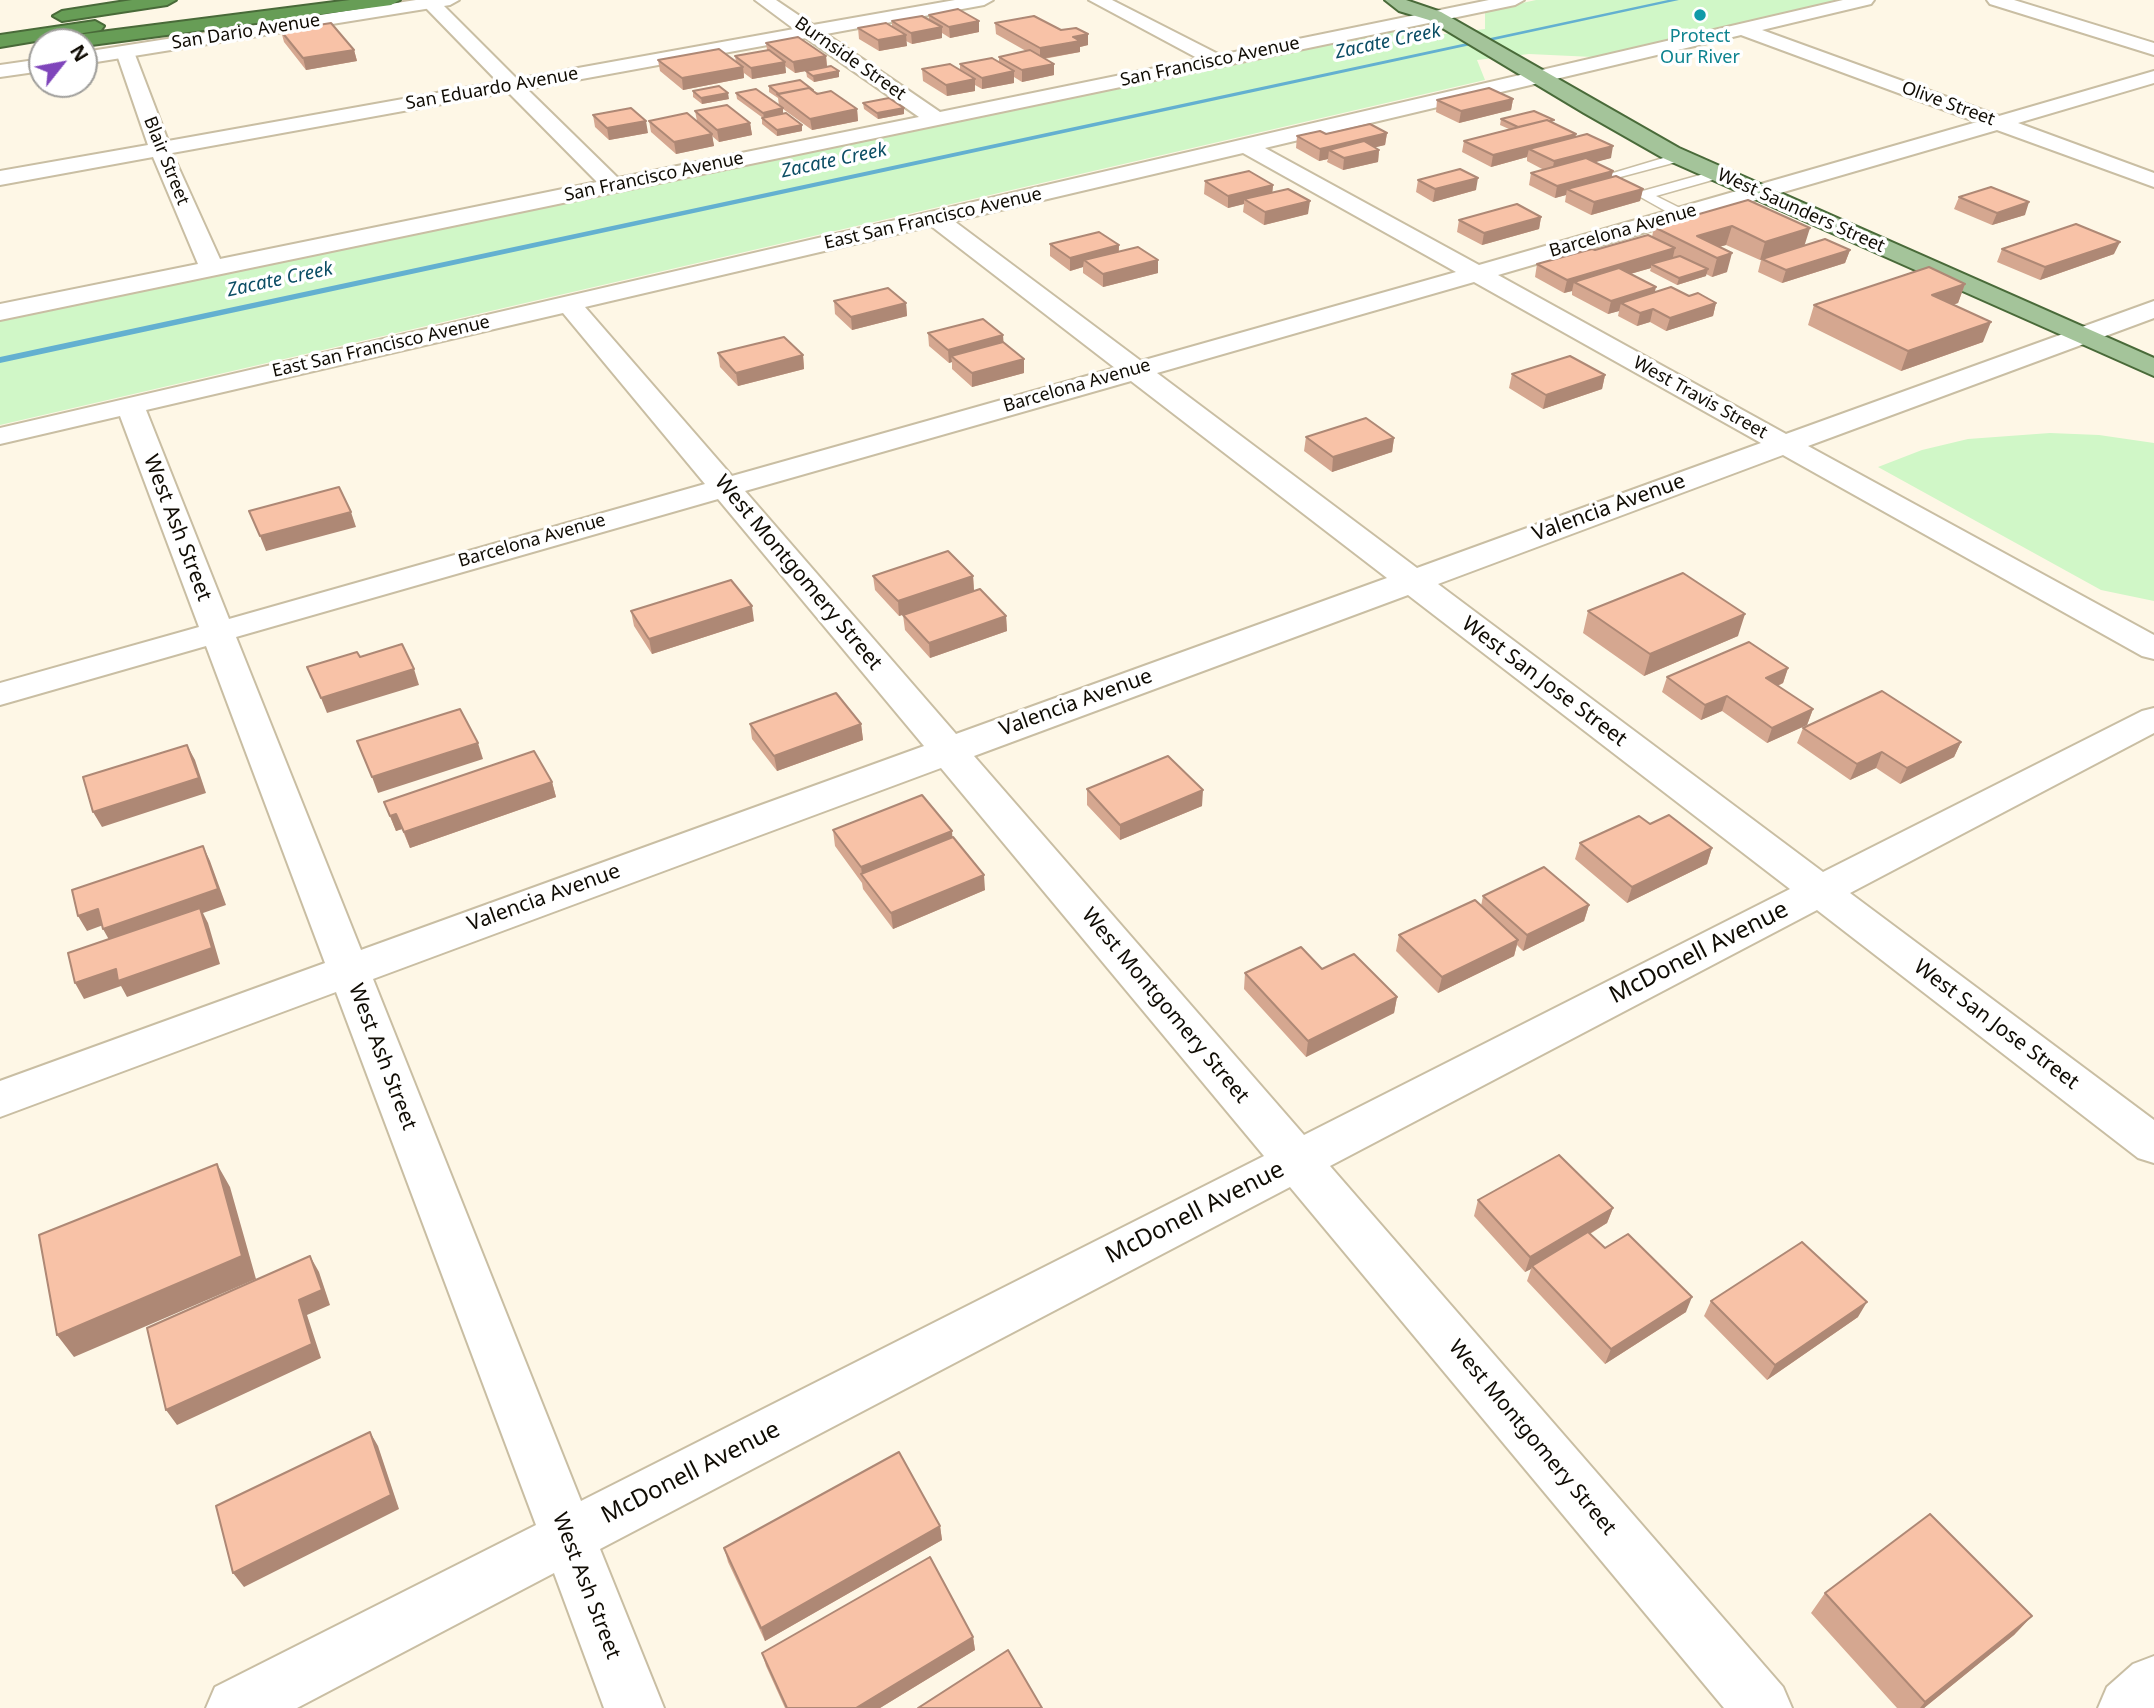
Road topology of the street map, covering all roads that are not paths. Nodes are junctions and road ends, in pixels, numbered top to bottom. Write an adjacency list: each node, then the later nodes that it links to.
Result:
1 (149, 0): 16 (highway)
2 (167, 0): 16 (highway)
3 (270, 0): 21 (highway)
4 (391, 0): 20 (highway)
5 (764, 0): 19 (street, Burnside Street)
6 (984, 0): 19 (street, San Eduardo Avenue)
7 (1098, 0): 27 (street)
8 (1394, 0): 15 (main road)
9 (1419, 0): 15 (main road)
10 (1515, 0): 14 (street, San Francisco Avenue)
11 (1865, 0): 18 (street, East San Francisco Avenue)
12 (1996, 0): 23 (street)
13 (440, 1): 25 (street, San Dario Avenue); 32 (street)
14 (1481, 3): 15 (street, San Francisco Avenue)
15 (1434, 16): 27 (street, San Francisco Avenue); 31 (main road, West Saunders Street)
16 (21, 22): 17 (highway)
17 (0, 25)
18 (1742, 29): 31 (street, East San Francisco Avenue); 34 (street, Olive Street)
19 (810, 32): 32 (street, San Eduardo Avenue); 33 (street, Burnside Street)
20 (98, 38)
21 (0, 41)
22 (28, 48): 24 (highway)
23 (2154, 50)
24 (0, 51)
25 (125, 51): 26 (street, San Dario Avenue); 36 (street, Blair Street)
26 (98, 56)
27 (1217, 61): 33 (street, San Francisco Avenue)
28 (28, 67): 29 (street)
29 (0, 71)
30 (2154, 77): 34 (street, Barcelona Avenue)
31 (1539, 78): 35 (street, East San Francisco Avenue); 37 (main road, West Saunders Street)
32 (513, 85): 36 (street, San Eduardo Avenue); 42 (street)
33 (936, 118): 42 (street, San Francisco Avenue)
34 (1997, 122): 41 (street, Olive Street); 43 (street, Barcelona Avenue)
35 (1246, 146): 45 (street, East San Francisco Avenue); 47 (street, West Travis Street)
36 (160, 149): 40 (street, San Eduardo Avenue); 46 (street, Blair Street)
37 (1680, 157): 38 (main road, West Saunders Street); 39 (lane)
38 (1718, 174): 43 (main road, West Saunders Street); 44 (lane)
39 (1609, 176)
40 (0, 178)
41 (2154, 180)
42 (612, 185): 46 (street, San Francisco Avenue)
43 (1757, 192): 44 (street, Barcelona Avenue); 51 (main road, West Saunders Street)
44 (1683, 215): 47 (street, Barcelona Avenue)
45 (935, 218): 48 (street, East San Francisco Avenue); 53 (street, West San Jose Street)
46 (212, 268): 50 (street, San Francisco Avenue)
47 (1475, 273): 53 (street, Barcelona Avenue); 56 (street, West Travis Street)
48 (568, 303): 54 (street, East San Francisco Avenue); 57 (street, West Montgomery Street)
49 (2154, 309): 51 (street, Valencia Avenue)
50 (0, 312)
51 (2084, 337): 52 (main road, West Saunders Street); 56 (street, Valencia Avenue)
52 (2154, 368)
53 (1134, 370): 57 (street, Barcelona Avenue); 58 (street, West San Jose Street)
54 (130, 406): 55 (street, East San Francisco Avenue); 59 (street, West Ash Street)
55 (0, 436)
56 (1783, 444): 58 (street, Valencia Avenue); 60 (street, West Travis Street)
57 (724, 486): 59 (street, Barcelona Avenue); 63 (street, West Montgomery Street)
58 (1410, 580): 63 (street, Valencia Avenue); 64 (street, West San Jose Street)
59 (217, 631): 61 (street, Barcelona Avenue); 65 (street, West Ash Street)
60 (2154, 649)
61 (0, 694)
62 (2154, 719): 64 (street, McDonell Avenue)
63 (948, 750): 65 (street, Valencia Avenue); 68 (street, West Montgomery Street)
64 (1820, 891): 67 (street, West San Jose Street); 68 (street, McDonell Avenue)
65 (348, 970): 66 (street, Valencia Avenue); 69 (street, West Ash Street)
66 (0, 1099)
67 (2154, 1145)
68 (1296, 1161): 69 (street, McDonell Avenue); 73 (street, West Montgomery Street)
69 (567, 1536): 71 (street, McDonell Avenue); 72 (street, West Ash Street)
70 (2154, 1685): 74 (street)
71 (236, 1708)
72 (634, 1708)
73 (1762, 1708)
74 (2128, 1708)

